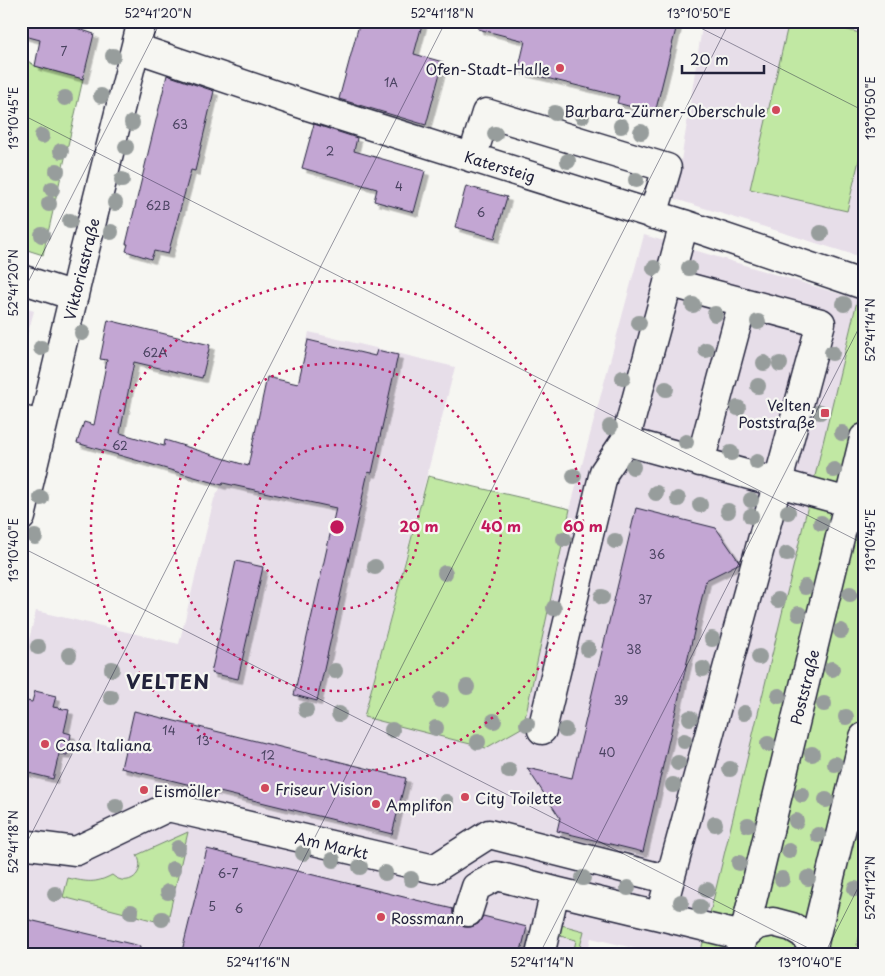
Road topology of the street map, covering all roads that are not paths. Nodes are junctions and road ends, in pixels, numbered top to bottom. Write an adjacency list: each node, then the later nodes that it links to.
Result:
1 (142, 21): 2 (street, Viktoriastraße)
2 (136, 48): 3 (street, Katersteig); 9 (street, Viktoriastraße)
3 (472, 158): 4 (street, Katersteig); 4 (street)
4 (653, 215): 5 (street, Katersteig)
5 (684, 224): 7 (street); 8 (street, Katersteig)
6 (21, 279): 9 (street)
7 (668, 282): 10 (street); 13 (street)
8 (864, 285)
9 (74, 296): 11 (street, Viktoriastraße)
10 (743, 302): 14 (street); 15 (street)
11 (32, 422): 17 (street, Viktoriastraße)
12 (864, 438): 16 (street, Poststraße)
13 (625, 441): 14 (street); 18 (street)
14 (700, 462): 15 (street)
15 (778, 483): 16 (street); 21 (street)
16 (848, 502): 25 (street, Poststraße)
17 (21, 517)
18 (542, 730)
19 (864, 737): 26 (street)
20 (21, 844): 21 (street, Am Markt)
21 (670, 880): 24 (street)
22 (555, 891): 23 (street); 24 (street); 27 (street)
23 (468, 912)
24 (660, 916): 25 (street)
25 (746, 949): 26 (street)
26 (812, 951)
27 (540, 955)

